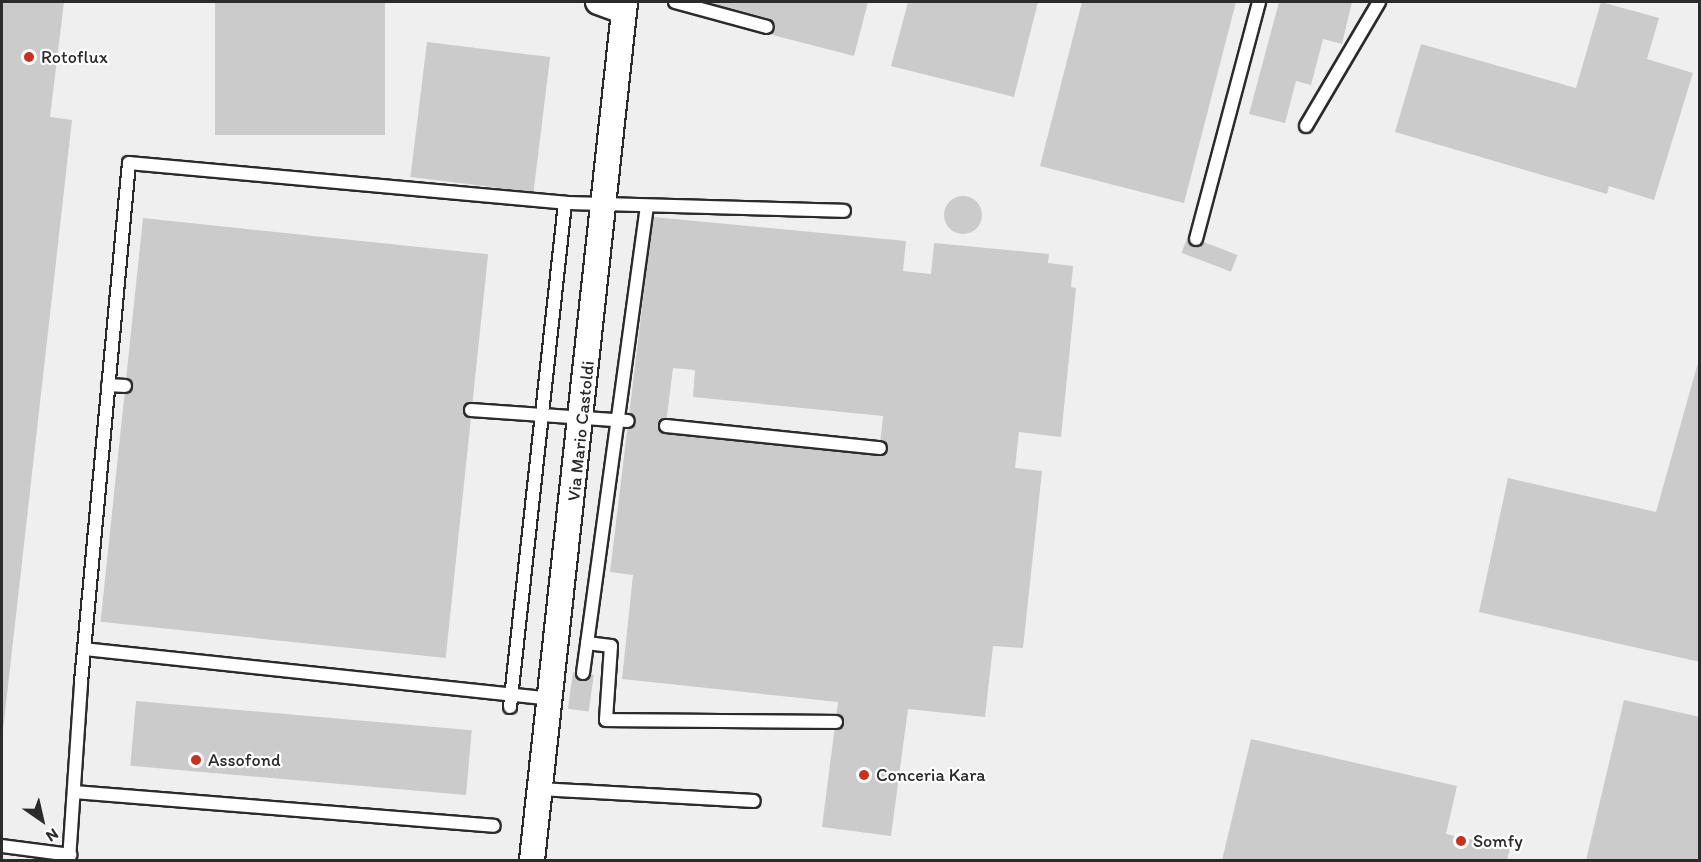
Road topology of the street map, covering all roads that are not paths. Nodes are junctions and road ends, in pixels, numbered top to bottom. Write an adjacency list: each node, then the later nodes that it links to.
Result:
1 (598, 2): 5 (street)
2 (675, 2): 6 (lane)
3 (1259, 2): 12 (lane)
4 (1379, 2): 7 (lane)
5 (624, 6): 9 (street, Via Mario Castoldi)
6 (767, 27)
7 (1306, 126)
8 (565, 203): 9 (lane); 13 (lane); 16 (lane)
9 (603, 205): 10 (lane); 17 (street, Via Mario Castoldi)
10 (647, 207): 11 (lane); 18 (lane)
11 (843, 210)
12 (1196, 239)
13 (108, 385): 14 (lane); 22 (lane)
14 (125, 386)
15 (471, 410): 16 (lane)
16 (541, 415): 17 (lane); 24 (lane)
17 (583, 418): 18 (lane); 25 (street, Via Mario Castoldi)
18 (623, 420): 21 (lane)
19 (666, 426): 20 (lane)
20 (880, 448)
21 (587, 643): 23 (lane); 27 (lane)
22 (84, 649): 24 (lane); 29 (lane)
23 (583, 673)
24 (511, 694): 25 (lane); 26 (lane)
25 (550, 699): 28 (street, Via Mario Castoldi)
26 (510, 707)
27 (836, 722)
28 (540, 789): 30 (lane); 34 (street, Via Mario Castoldi)
29 (74, 792): 31 (lane); 33 (lane)
30 (754, 801)
31 (494, 826)
32 (2, 846): 33 (lane)
33 (70, 858)
34 (532, 861)

